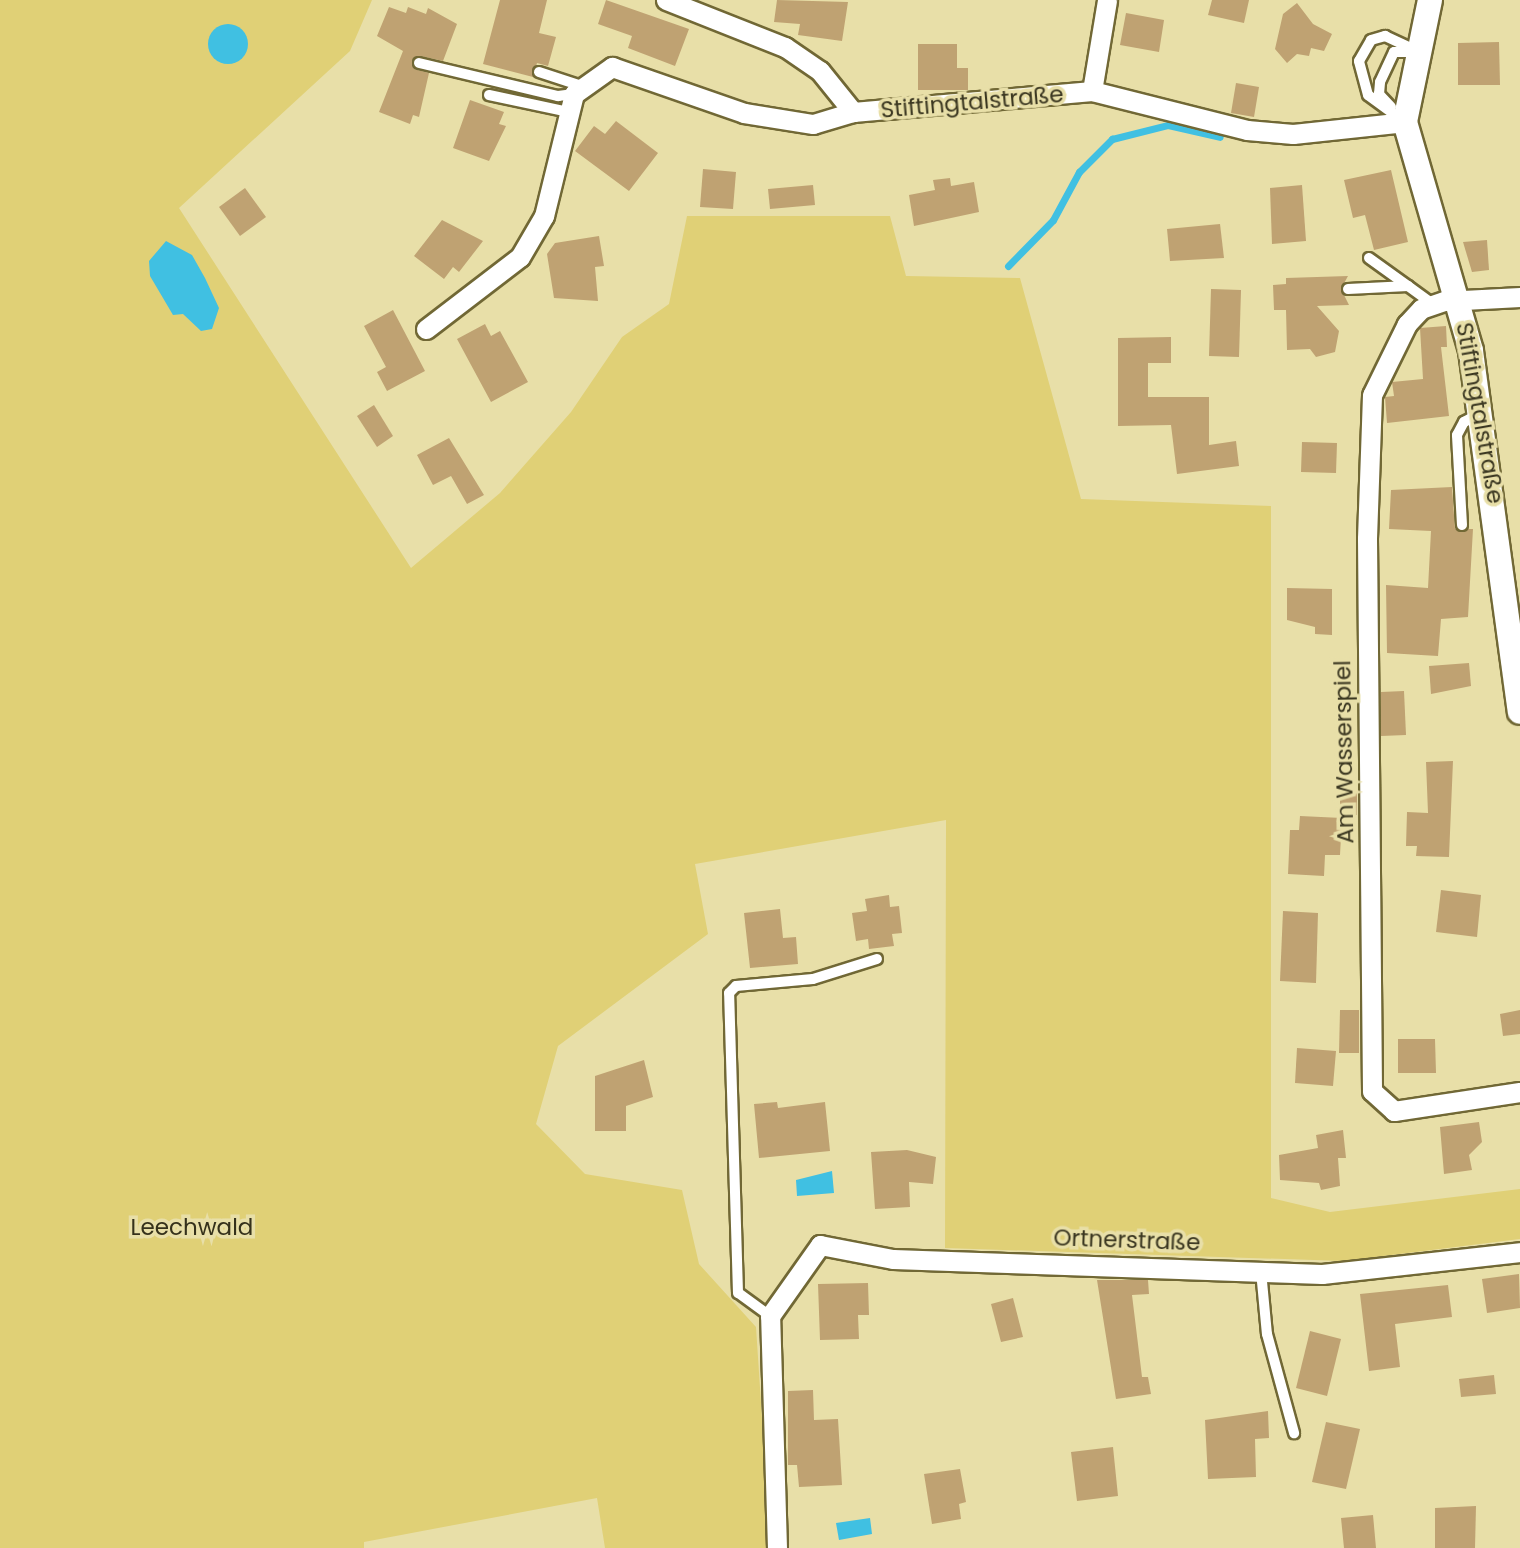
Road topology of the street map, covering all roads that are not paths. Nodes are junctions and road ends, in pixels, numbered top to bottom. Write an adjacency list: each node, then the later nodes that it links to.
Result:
1 (666, 0): 10 (street, Stiftingtalstraße)
2 (1107, 0): 7 (street, Stiftingtalstraße)
3 (1430, 0): 4 (street, Stiftingtalstraße)
4 (1418, 52): 11 (street, Stiftingtalstraße); 11 (lane)
5 (419, 63): 9 (lane)
6 (539, 72): 9 (lane)
7 (1091, 91): 10 (street, Stiftingtalstraße); 11 (street, Stiftingtalstraße)
8 (489, 95): 9 (lane)
9 (575, 97): 10 (street, Stiftingtalstraße); 18 (street)
10 (853, 112)
11 (1405, 122): 16 (street, Stiftingtalstraße)
12 (1369, 258): 13 (lane)
13 (1408, 286): 14 (lane); 17 (lane)
14 (1348, 289)
15 (1520, 297): 16 (street, Am Wasserspiel)
16 (1460, 298): 17 (street, Am Wasserspiel); 19 (street, Stiftingtalstraße)
17 (1434, 304): 23 (street, Am Wasserspiel)
18 (426, 329)
19 (1482, 413): 20 (lane); 21 (street, Stiftingtalstraße)
20 (1462, 525)
21 (1520, 712)
22 (877, 958): 26 (lane)
23 (1520, 1093)
24 (1520, 1252): 25 (street, Ortnerstraße)
25 (1261, 1271): 26 (street, Ortnerstraße); 27 (lane)
26 (770, 1316): 28 (street)
27 (1294, 1433)
28 (777, 1548)

